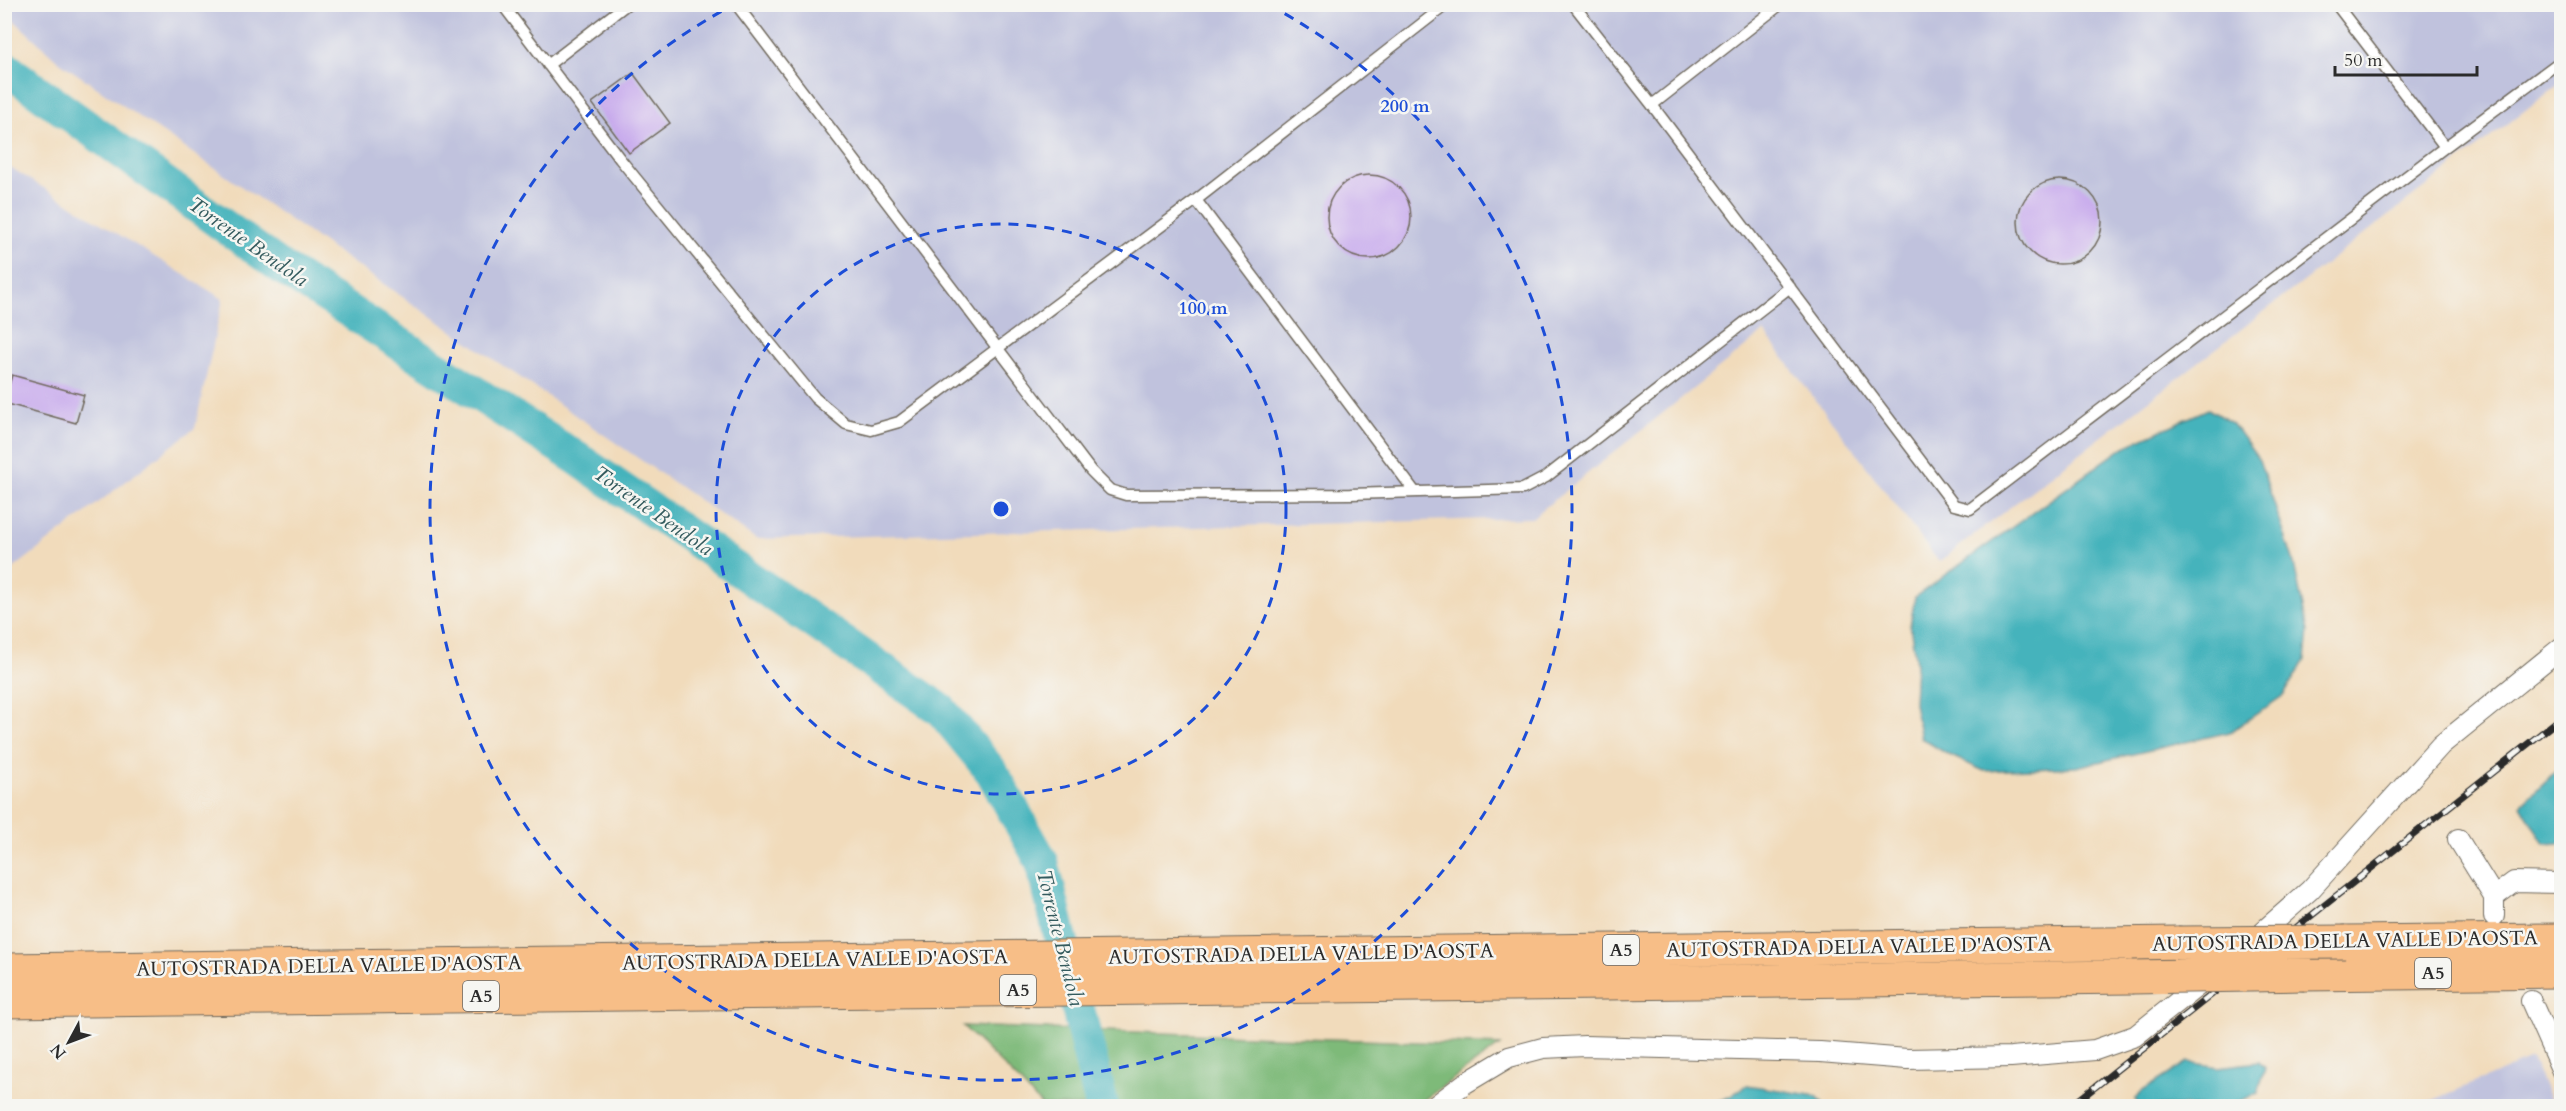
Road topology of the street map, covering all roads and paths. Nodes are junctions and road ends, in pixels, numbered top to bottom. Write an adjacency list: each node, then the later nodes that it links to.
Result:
1 (502, 4): 9 (lane)
2 (627, 4): 9 (lane)
3 (736, 4): 14 (lane)
4 (1447, 4): 12 (lane)
5 (1573, 4): 10 (lane)
6 (1781, 4): 10 (lane)
7 (2336, 4): 11 (lane)
8 (2562, 60): 11 (lane)
9 (548, 65): 14 (lane)
10 (1652, 105): 13 (lane)
11 (2445, 147): 13 (lane)
12 (1196, 200): 14 (lane); 15 (lane)
13 (1790, 287): 15 (lane)
14 (998, 350): 15 (lane)
15 (1415, 492)
16 (2562, 647): 25 (street)
17 (2458, 839): 18 (street)
18 (2562, 883)
19 (2562, 940): 20 (highway, AUTOSTRADA DELLA VALLE D'AOSTA / A5, bridge)
20 (4, 970)
21 (2562, 971): 22 (highway, AUTOSTRADA DELLA VALLE D'AOSTA / A5, bridge)
22 (4, 1001)
23 (2531, 1001): 24 (street)
24 (2562, 1071)
25 (1435, 1107)

